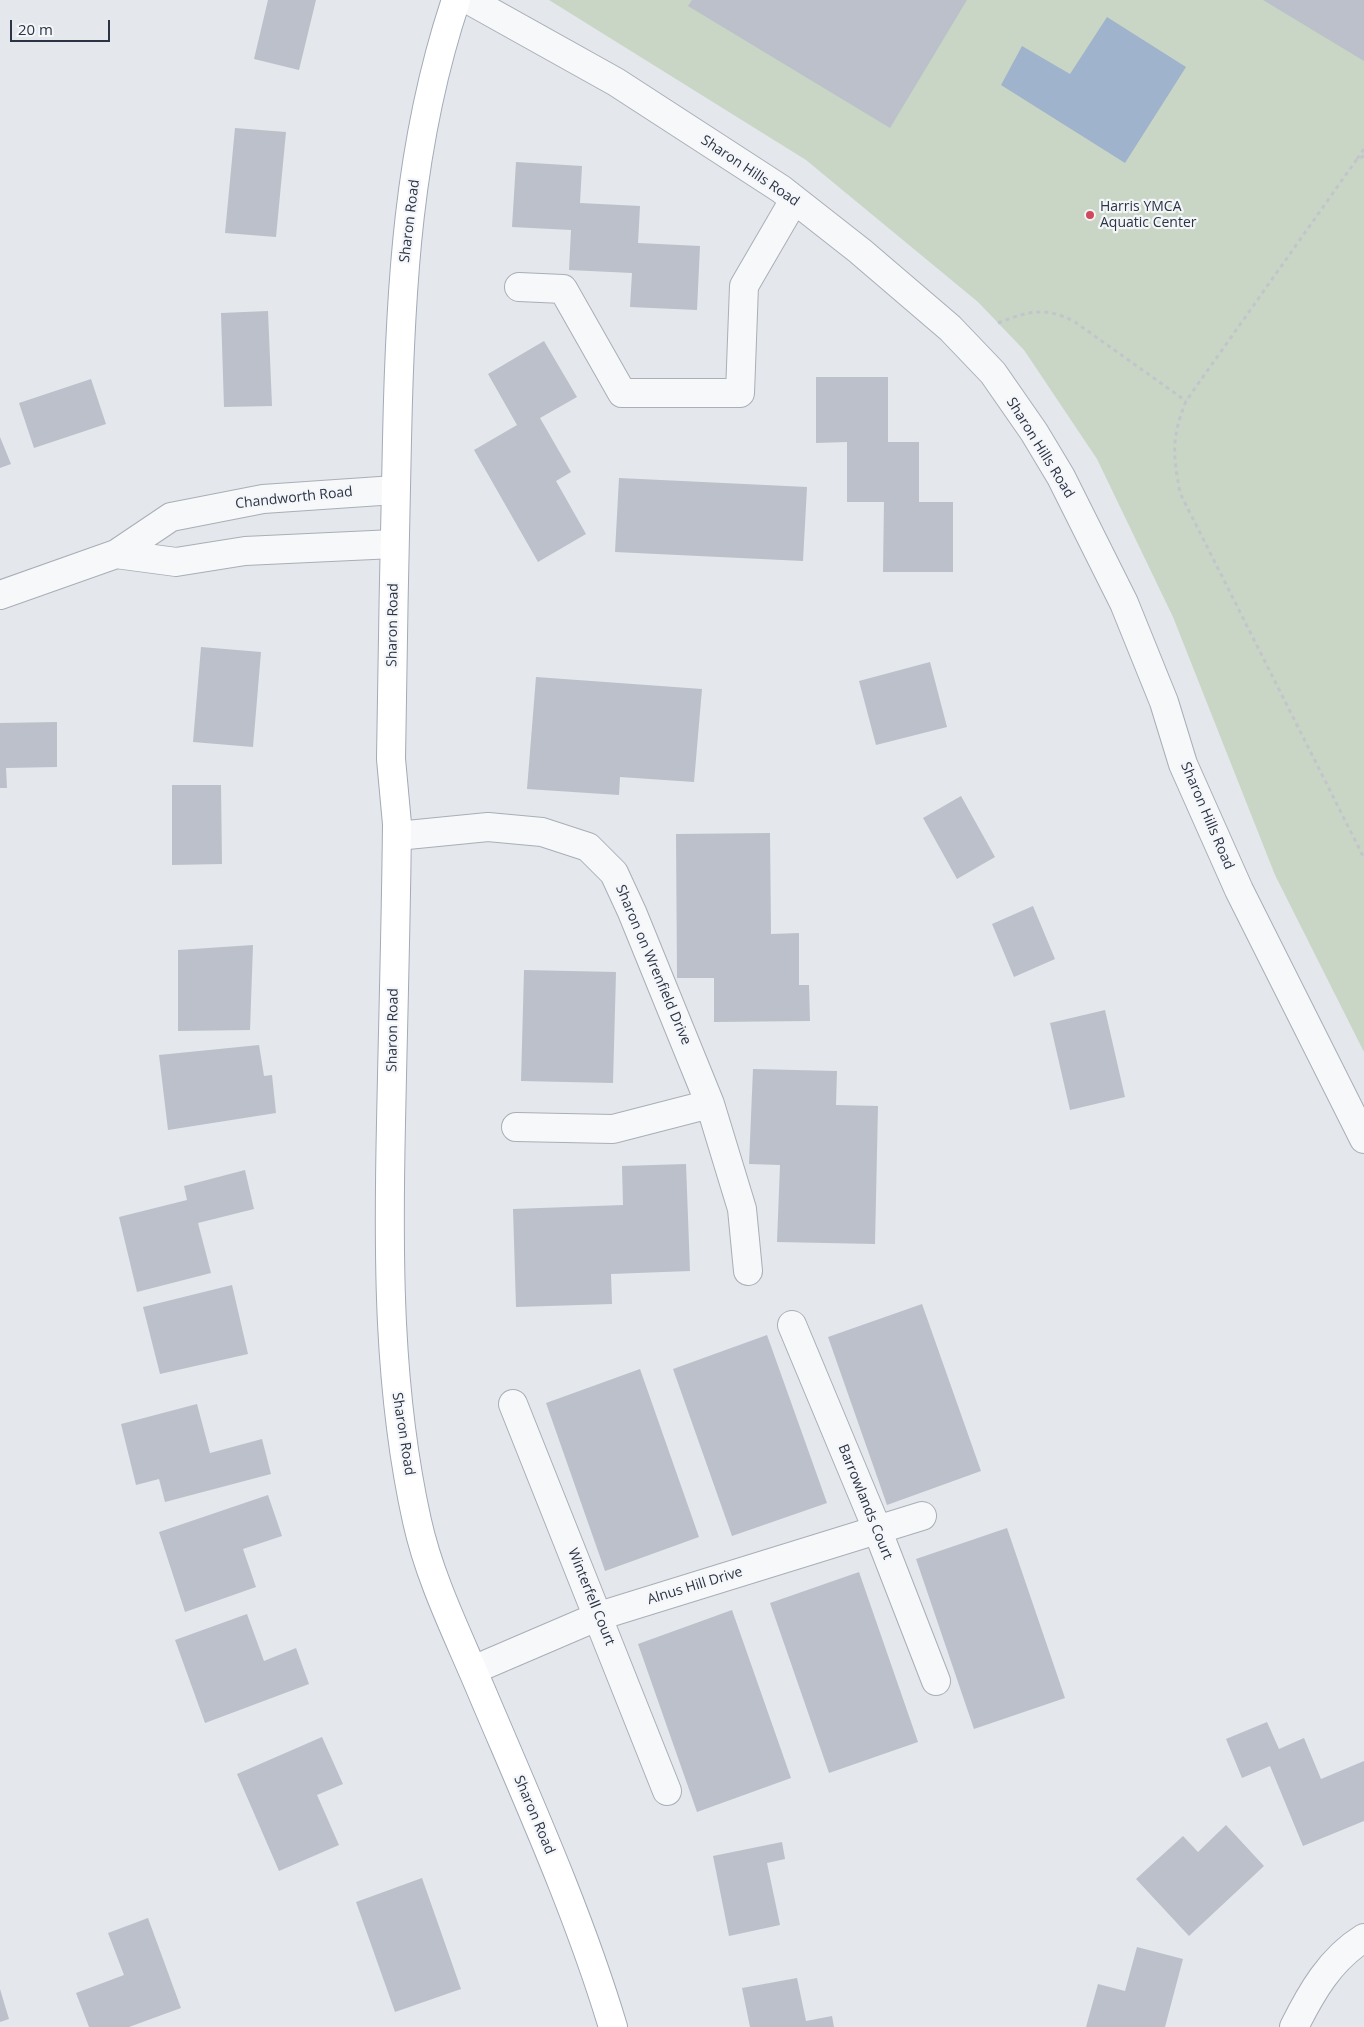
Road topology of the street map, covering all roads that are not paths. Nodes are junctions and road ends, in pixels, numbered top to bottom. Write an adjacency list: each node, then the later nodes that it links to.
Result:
1 (456, 0): 5 (main road, Sharon Road)
2 (469, 0): 3 (street, Sharon Hills Road)
3 (794, 200): 4 (street); 12 (street, Sharon Hills Road)
4 (519, 287)
5 (395, 490): 6 (main road, Sharon Road); 7 (street, Chandworth Road)
6 (394, 544): 7 (street, Chandworth Road); 9 (main road, Sharon Road)
7 (116, 554): 8 (street, Chandworth Road)
8 (0, 595)
9 (397, 836): 10 (street, Sharon on Wrenfield Drive); 19 (main road, Sharon Road)
10 (710, 1104): 11 (street); 13 (street, Sharon on Wrenfield Drive)
11 (516, 1127)
12 (1364, 1139)
13 (748, 1271)
14 (792, 1325): 17 (street, Barrowlands Court)
15 (513, 1404): 18 (street, Winterfell Court)
16 (922, 1516): 17 (street, Alnus Hill Drive)
17 (877, 1529): 18 (street, Alnus Hill Drive); 20 (street, Barrowlands Court)
18 (599, 1616): 19 (street, Alnus Hill Drive); 21 (street, Winterfell Court)
19 (473, 1670): 23 (main road, Sharon Road)
20 (936, 1681)
21 (667, 1791)
22 (1364, 1938): 24 (street)
23 (613, 2027)
24 (1294, 2027)

